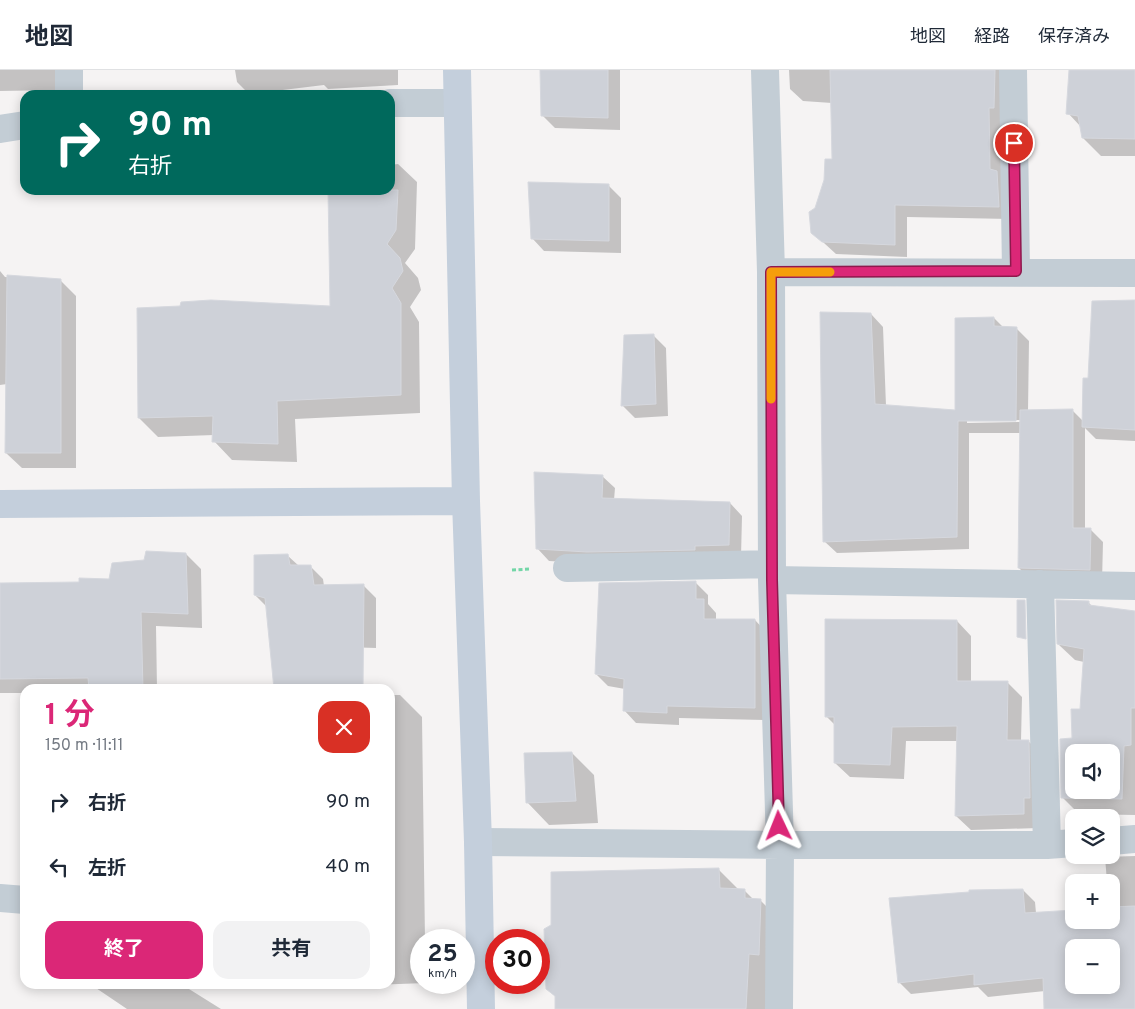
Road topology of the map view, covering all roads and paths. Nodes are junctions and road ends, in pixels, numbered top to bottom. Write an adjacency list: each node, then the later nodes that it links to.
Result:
1 (69, 70): 5 (street)
2 (457, 70): 7 (street)
3 (765, 70): 11 (street)
4 (1013, 70): 10 (street)
5 (69, 90)
6 (395, 103): 7 (street)
7 (457, 103): 13 (street)
8 (20, 125): 9 (street)
9 (0, 129)
10 (1016, 271): 11 (street); 12 (street)
11 (771, 272): 16 (street)
12 (1135, 273)
13 (466, 501): 14 (street); 21 (street)
14 (0, 504)
15 (567, 568): 16 (street)
16 (772, 572): 17 (street); 23 (street)
17 (1040, 584): 18 (street); 24 (street)
18 (1135, 586)
19 (1135, 839): 20 (street)
20 (1120, 840)
21 (478, 842): 23 (street); 27 (street)
22 (1065, 844): 24 (street)
23 (780, 845): 24 (street); 28 (street)
24 (1046, 845)
25 (0, 898): 26 (street)
26 (20, 900)
27 (481, 1009)
28 (779, 1009)

